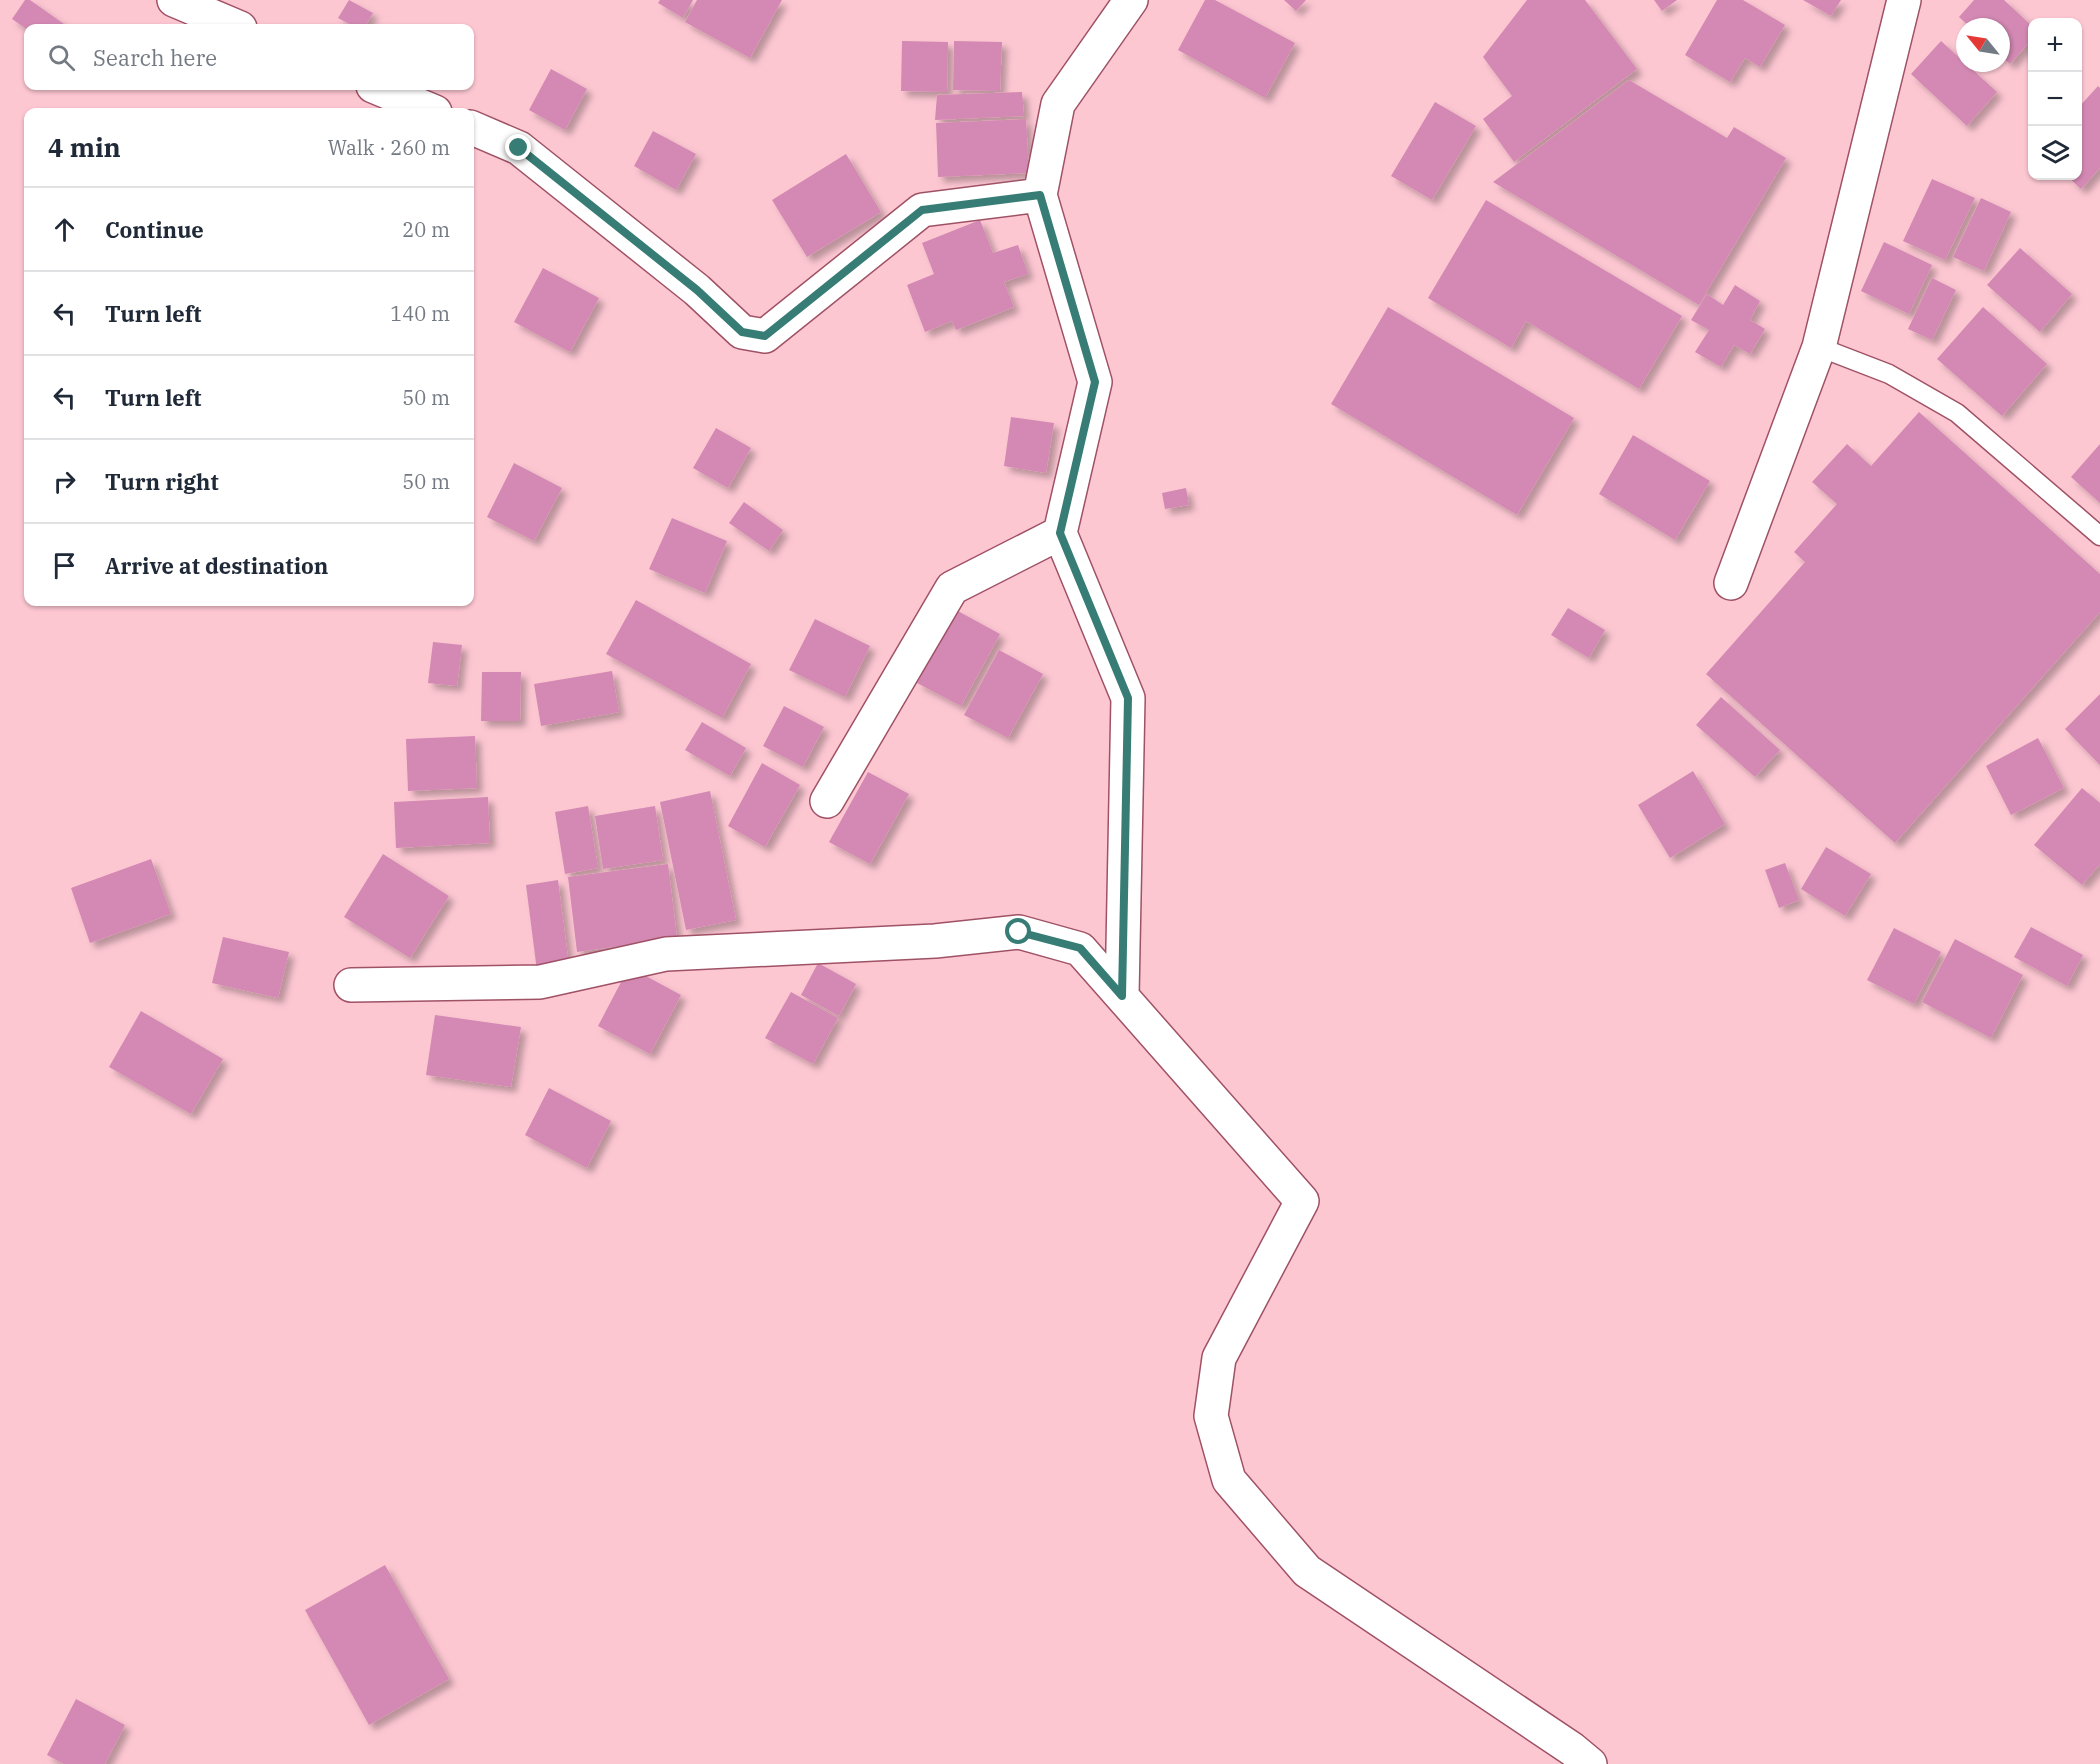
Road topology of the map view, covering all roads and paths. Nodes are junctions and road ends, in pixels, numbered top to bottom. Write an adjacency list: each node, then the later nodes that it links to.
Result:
1 (174, 0): 4 (street)
2 (1131, 0): 8 (street)
3 (1904, 0): 9 (street)
4 (231, 24)
5 (383, 90): 6 (street)
6 (425, 108)
7 (474, 129): 8 (street)
8 (1040, 195): 10 (street)
9 (1819, 346): 11 (lane); 12 (street)
10 (1060, 533): 13 (street); 15 (street)
11 (2100, 536)
12 (1731, 583)
13 (827, 801)
14 (351, 985): 15 (street)
15 (1122, 996): 16 (street)
16 (1590, 1764)

